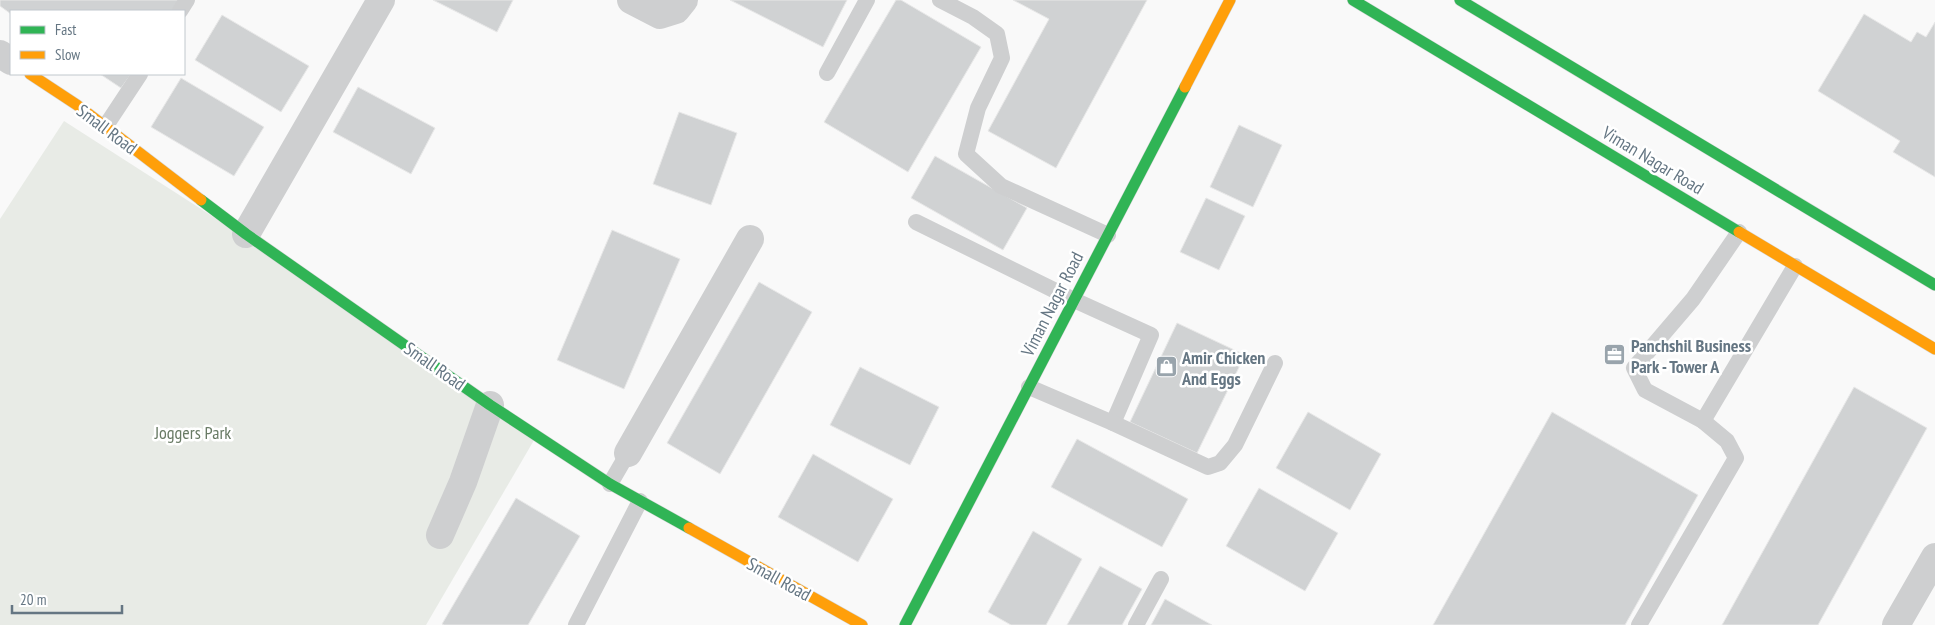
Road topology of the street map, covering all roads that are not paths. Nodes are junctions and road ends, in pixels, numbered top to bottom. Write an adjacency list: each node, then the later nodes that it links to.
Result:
1 (381, 0): 15 (street)
2 (631, 0): 3 (street)
3 (684, 0)
4 (867, 0): 9 (lane)
5 (940, 0): 16 (lane)
6 (1230, 0): 16 (street, Viman Nagar Road)
7 (1353, 0): 14 (street, Viman Nagar Road)
8 (1460, 0): 19 (street)
9 (827, 73)
10 (31, 75): 12 (street, Small Road)
11 (139, 75): 12 (lane)
12 (105, 127): 15 (street, Small Road)
13 (916, 222): 20 (lane)
14 (1739, 232): 18 (street, Viman Nagar Road); 25 (lane)
15 (246, 234): 24 (street, Small Road)
16 (1108, 235): 20 (street, Viman Nagar Road)
17 (750, 239): 27 (street)
18 (1795, 266): 21 (street, Viman Nagar Road); 25 (lane)
19 (1935, 285)
20 (1074, 300): 23 (street, Viman Nagar Road); 26 (lane)
21 (1935, 350)
22 (1275, 363): 26 (lane)
23 (1029, 387): 26 (lane); 35 (street, Viman Nagar Road)
24 (490, 405): 28 (street, Small Road); 30 (street)
25 (1703, 420): 37 (lane)
26 (1114, 423)
27 (628, 453): 28 (lane)
28 (610, 484): 29 (street, Small Road)
29 (640, 501): 33 (lane); 34 (street, Small Road)
30 (440, 535)
31 (1935, 557): 38 (street)
32 (1161, 578): 36 (lane)
33 (576, 625)
34 (862, 625)
35 (905, 625)
36 (1136, 625)
37 (1639, 625)
38 (1896, 625)

